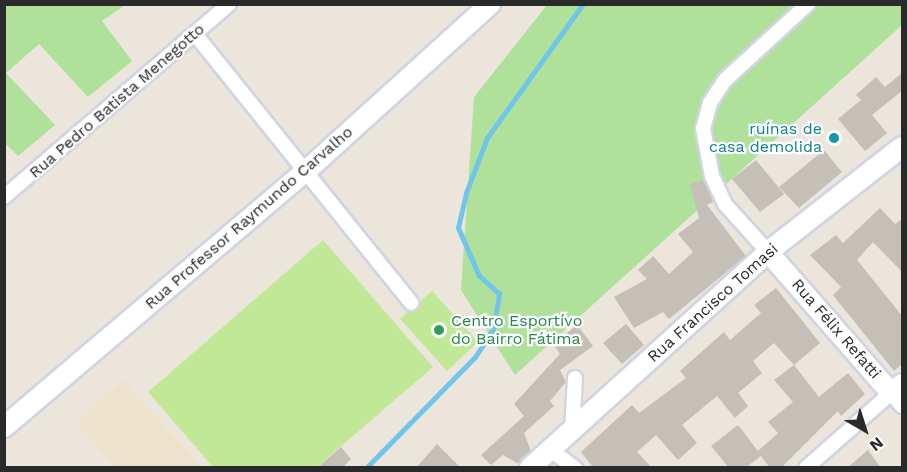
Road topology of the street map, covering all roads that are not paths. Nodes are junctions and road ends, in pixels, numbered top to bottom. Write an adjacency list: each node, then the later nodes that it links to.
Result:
1 (229, 4): 4 (street, Rua Pedro Batista Menegotto)
2 (490, 4): 6 (main road, Rua Professor Raymundo Carvalho)
3 (808, 4): 8 (street)
4 (195, 34): 6 (street); 7 (street, Rua Pedro Batista Menegotto)
5 (903, 147): 8 (main road, Rua Francisco Tomasi)
6 (305, 172): 9 (street); 12 (main road, Rua Professor Raymundo Carvalho)
7 (4, 197)
8 (768, 252): 11 (main road, Rua Félix Refatti); 13 (main road, Rua Francisco Tomasi)
9 (411, 303)
10 (575, 378): 13 (street)
11 (899, 394): 17 (street)
12 (4, 427)
13 (572, 432): 14 (main road, Rua Francisco Tomasi)
14 (551, 450): 15 (main road, Rua Francisco Tomasi); 16 (street)
15 (530, 468)
16 (575, 468)
17 (806, 468)

